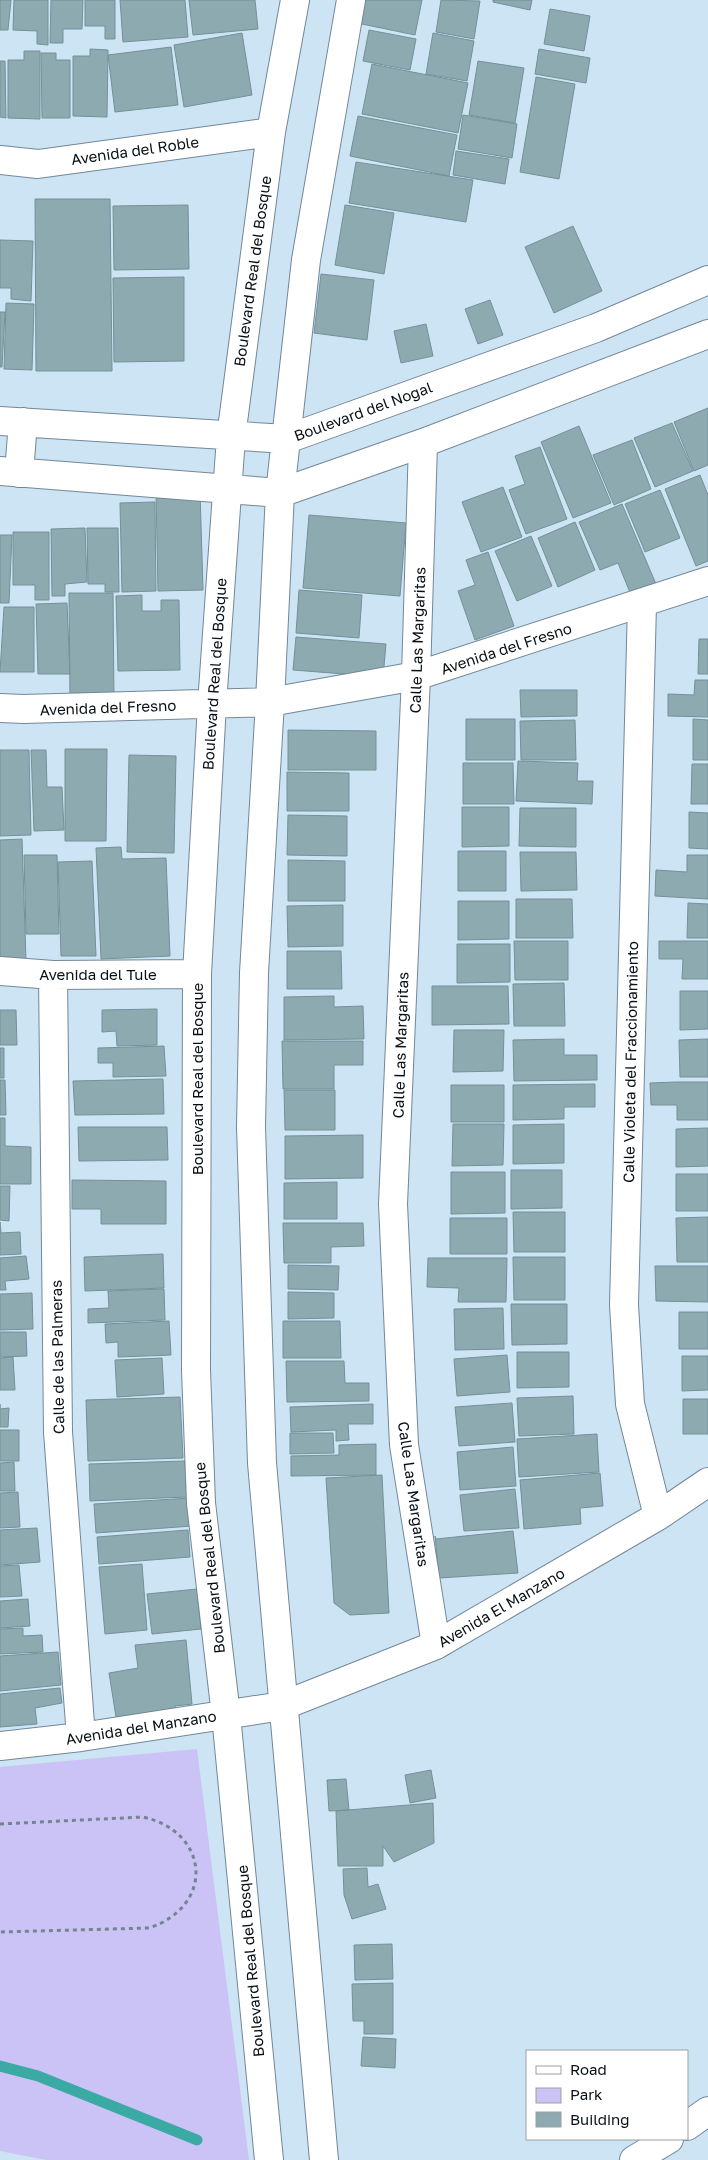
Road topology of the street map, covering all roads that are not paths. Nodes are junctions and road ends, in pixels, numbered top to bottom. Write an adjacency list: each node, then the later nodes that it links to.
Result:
1 (295, 0): 3 (street, Boulevard Real del Bosque)
2 (351, 0): 9 (street)
3 (271, 132): 4 (street, Avenida del Roble); 8 (street, Boulevard Real del Bosque)
4 (0, 160)
5 (708, 280): 9 (street, Boulevard del Nogal)
6 (708, 334): 10 (street)
7 (12, 422): 8 (street, Boulevard del Nogal); 11 (street)
8 (230, 437): 9 (street, Boulevard del Nogal); 12 (street, Boulevard Real del Bosque)
9 (286, 439): 13 (street)
10 (423, 443): 13 (street); 16 (street, Calle Las Margaritas)
11 (9, 472): 12 (street)
12 (228, 488): 13 (street); 18 (street, Boulevard Real del Bosque)
13 (280, 493): 17 (street)
14 (708, 581): 15 (street, Avenida del Fresno)
15 (642, 604): 16 (street, Avenida del Fresno); 24 (street, Calle Violeta del Fraccionamiento)
16 (416, 676): 17 (street, Avenida del Fresno); 25 (street, Calle Las Margaritas)
17 (270, 702): 18 (street, Avenida del Fresno); 26 (street)
18 (212, 704): 19 (street, Avenida del Fresno); 21 (street, Boulevard Real del Bosque)
19 (0, 708)
20 (0, 971): 22 (street, Avenida del Tule)
21 (197, 974): 22 (street, Avenida del Tule); 27 (street, Boulevard Real del Bosque)
22 (53, 975): 28 (street, Calle de las Palmeras)
23 (708, 1482): 24 (street, Avenida El Manzano)
24 (658, 1516): 25 (street, Avenida El Manzano)
25 (436, 1645): 26 (street, Avenida El Manzano)
26 (282, 1706): 27 (street, Avenida del Manzano); 34 (street)
27 (226, 1715): 28 (street, Avenida del Manzano); 33 (street, Boulevard Real del Bosque)
28 (81, 1738): 29 (street, Avenida del Manzano)
29 (0, 1746)
30 (708, 2110): 31 (street)
31 (688, 2125)
32 (667, 2140): 35 (street)
33 (269, 2160)
34 (324, 2160)
35 (634, 2160)

